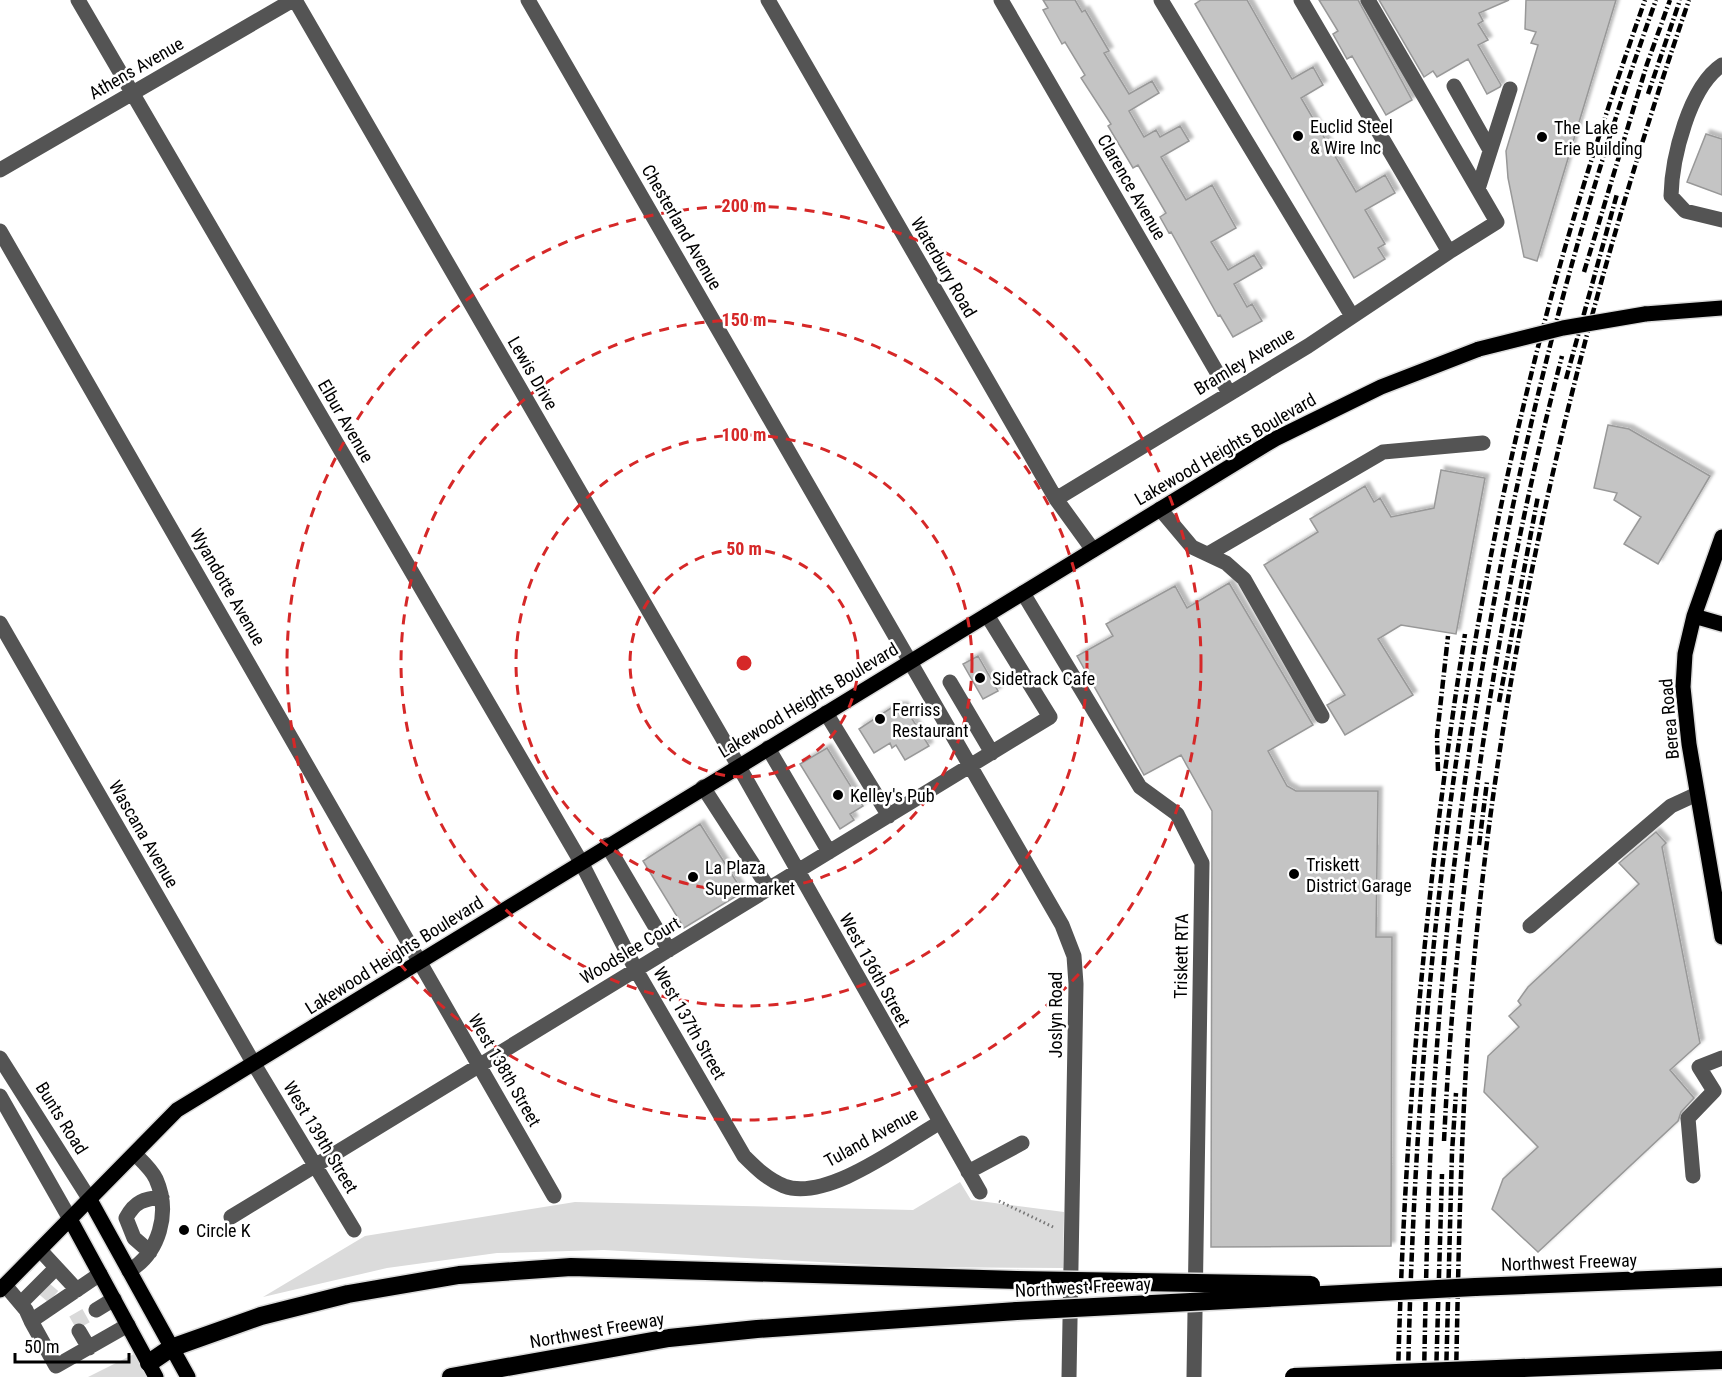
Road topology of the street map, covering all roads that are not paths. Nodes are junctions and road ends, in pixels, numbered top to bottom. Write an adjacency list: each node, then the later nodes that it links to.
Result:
1 (78, 0): 12 (street, Elbur Avenue)
2 (294, 0): 12 (street, Athens Avenue); 39 (street, Lewis Drive)
3 (528, 0): 33 (street, Chesterland Avenue)
4 (768, 0): 23 (street, Waterbury Road)
5 (1002, 0): 21 (street, Clarence Avenue)
6 (1161, 0): 20 (street)
7 (1301, 0): 18 (street)
8 (1368, 0): 15 (street)
9 (1722, 65): 16 (street)
10 (1454, 86): 13 (street)
11 (1509, 89): 13 (street)
12 (132, 93): 14 (street, Athens Avenue); 46 (street, Elbur Avenue)
13 (1490, 150): 15 (street)
14 (0, 170)
15 (1478, 189): 18 (street, Bramley Avenue)
16 (1722, 220)
17 (0, 231): 53 (street, Wyandotte Avenue)
18 (1449, 252): 20 (street, Bramley Avenue)
19 (1722, 308): 24 (main road, Lakewood Heights Boulevard, bridge)
20 (1352, 316): 21 (street, Bramley Avenue)
21 (1229, 393): 23 (street, Bramley Avenue)
22 (1483, 443): 27 (street)
23 (1056, 498): 26 (street, Waterbury Road)
24 (1160, 509): 26 (main road, Lakewood Heights Boulevard); 27 (street)
25 (1722, 537): 30 (main road, Berea Road)
26 (1093, 550): 28 (main road, Lakewood Heights Boulevard)
27 (1209, 554): 36 (street)
28 (1023, 593): 29 (main road, Lakewood Heights Boulevard); 96 (street, Triskett RTA)
29 (987, 615): 33 (main road, Lakewood Heights Boulevard); 38 (street, Woodslee Court)
30 (1694, 616): 32 (main road); 42 (main road, Berea Road)
31 (0, 623): 57 (street, Wascana Avenue)
32 (1722, 624)
33 (910, 661): 35 (main road, Lakewood Heights Boulevard); 40 (street, Joslyn Road)
34 (950, 682): 38 (street)
35 (826, 713): 37 (main road, Lakewood Heights Boulevard); 43 (street)
36 (1322, 716)
37 (768, 748): 39 (main road, Lakewood Heights Boulevard); 45 (street)
38 (992, 753): 40 (street, Woodslee Court)
39 (738, 765): 41 (main road, Lakewood Heights Boulevard); 47 (street, West 136th Street)
40 (970, 766): 43 (street, Woodslee Court); 95 (street, Joslyn Road)
41 (703, 787): 44 (main road, Lakewood Heights Boulevard); 48 (street)
42 (1697, 794): 49 (main road, Berea Road); 50 (street)
43 (890, 816): 45 (street, Woodslee Court)
44 (607, 845): 46 (main road, Lakewood Heights Boulevard); 52 (street)
45 (829, 852): 47 (street, Woodslee Court)
46 (580, 862): 53 (main road, Lakewood Heights Boulevard); 54 (street, West 137th Street)
47 (798, 871): 48 (street, Woodslee Court); 60 (street, West 136th Street)
48 (769, 889): 52 (street, Woodslee Court)
49 (1719, 909): 51 (main road, Berea Road)
50 (1530, 926)
51 (1722, 937)
52 (669, 950): 54 (street, Woodslee Court)
53 (422, 963): 57 (main road, Lakewood Heights Boulevard); 58 (street, West 138th Street)
54 (636, 970): 58 (street, Woodslee Court); 66 (street, West 137th Street)
55 (0, 1058): 70 (street, Bunts Road)
56 (1722, 1058): 65 (street)
57 (254, 1064): 62 (main road, Lakewood Heights Boulevard); 63 (street, West 139th Street)
58 (479, 1065): 63 (street, Woodslee Court); 68 (street, West 138th Street)
59 (0, 1096): 72 (street)
60 (939, 1123): 64 (street, West 136th Street); 66 (street, Tuland Avenue)
61 (1022, 1143): 64 (street)
62 (135, 1154): 69 (street); 70 (main road, Lakewood Heights Boulevard)
63 (315, 1165): 71 (street, Woodslee Court); 73 (street, West 139th Street)
64 (968, 1172): 67 (street, West 136th Street)
65 (1693, 1176)
66 (786, 1187)
67 (980, 1192)
68 (554, 1196)
69 (162, 1197): 75 (street); 75 (street)
70 (90, 1200): 72 (main road, Lakewood Heights Boulevard); 77 (main road)
71 (231, 1217)
72 (70, 1219): 74 (main road, Lakewood Heights Boulevard); 78 (main road)
73 (354, 1230)
74 (40, 1250): 76 (street); 81 (main road, Lakewood Heights Boulevard)
75 (150, 1252): 77 (street)
76 (56, 1268): 82 (street); 84 (street)
77 (129, 1271): 90 (main road)
78 (100, 1274): 82 (street); 83 (main road)
79 (1722, 1277): 80 (highway, Northwest Freeway)
80 (1475, 1287): 90 (highway, bridge); 94 (highway, Northwest Freeway, bridge)
81 (3, 1288): 84 (street)
82 (77, 1290): 86 (street)
83 (114, 1299): 85 (street); 87 (main road)
84 (21, 1303): 86 (street)
85 (96, 1310)
86 (31, 1321): 89 (street)
87 (128, 1326): 89 (street); 92 (main road)
88 (79, 1331): 89 (street)
89 (89, 1348)
90 (171, 1348): 92 (highway); 93 (main road)
91 (1722, 1359): 97 (highway, bridge)
92 (152, 1370)
93 (188, 1377)
94 (451, 1377)
95 (1069, 1377)
96 (1194, 1377)
97 (1294, 1377)

